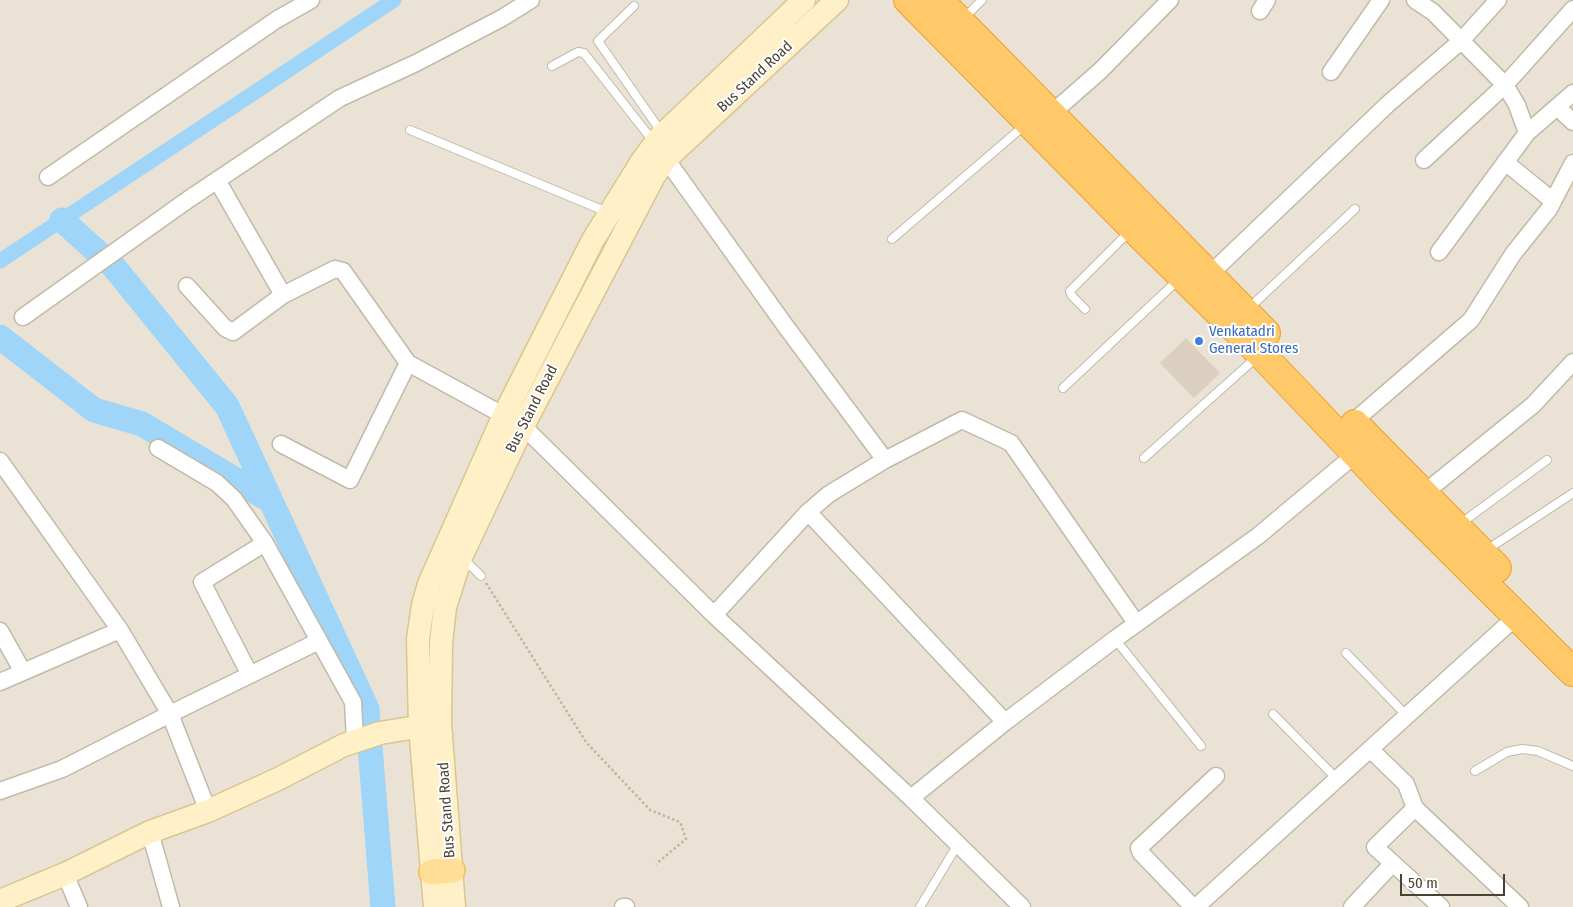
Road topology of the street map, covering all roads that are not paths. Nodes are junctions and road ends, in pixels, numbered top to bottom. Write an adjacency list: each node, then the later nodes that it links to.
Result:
1 (311, 0): 29 (street)
2 (531, 0): 30 (street)
3 (804, 0): 25 (street, Bus Stand Road)
4 (837, 0): 25 (street, Bus Stand Road)
5 (908, 0): 21 (highway)
6 (939, 0): 14 (highway)
7 (982, 0): 14 (lane)
8 (1170, 0): 21 (street)
9 (1381, 0): 17 (street)
10 (1415, 0): 15 (street)
11 (1498, 0): 15 (street)
12 (634, 6): 25 (lane)
13 (1573, 8): 18 (street)
14 (961, 22): 21 (highway)
15 (1461, 41): 18 (street); 38 (street)
16 (552, 66): 25 (lane)
17 (1331, 72)
18 (1505, 86): 24 (street); 26 (street)
19 (1573, 94): 20 (street)
20 (1558, 107): 22 (street); 24 (street)
21 (1040, 118): 35 (highway); 36 (lane); 38 (highway)
22 (1573, 122)
23 (410, 130): 34 (lane)
24 (1527, 132): 27 (street)
25 (661, 146): 34 (street, Bus Stand Road); 49 (street, Bus Stand Road); 56 (street)
26 (1424, 160)
27 (1505, 162): 32 (street); 37 (street)
28 (1573, 163): 31 (street)
29 (48, 177)
30 (217, 180): 41 (street); 44 (street)
31 (1569, 181): 32 (street)
32 (1553, 201): 50 (street)
33 (1355, 209): 43 (lane)
34 (609, 213): 49 (street, Bus Stand Road)
35 (1133, 228): 39 (highway); 42 (lane)
36 (892, 238)
37 (1439, 252)
38 (1209, 275): 43 (highway)
39 (1182, 277): 45 (highway); 48 (lane)
40 (188, 286): 41 (street)
41 (282, 295): 47 (street)
42 (1085, 309)
43 (1245, 312): 50 (highway)
44 (23, 317)
45 (1260, 353): 53 (highway); 54 (lane)
46 (1573, 362): 59 (street)
47 (408, 363): 49 (street); 51 (street)
48 (1063, 388)
49 (513, 421): 63 (street, Bus Stand Road); 66 (street)
50 (1353, 422): 59 (highway)
51 (281, 444)
52 (158, 448): 62 (street)
53 (1357, 453): 67 (highway); 68 (street)
54 (1144, 458)
55 (0, 460): 69 (street)
56 (885, 460): 60 (street); 68 (street)
57 (1547, 460): 61 (lane)
58 (1573, 493): 64 (lane)
59 (1424, 494): 61 (highway)
60 (808, 512): 66 (street); 82 (street)
61 (1456, 527): 64 (highway)
62 (265, 543): 72 (street); 77 (street)
63 (453, 552): 65 (lane); 83 (street, Bus Stand Road)
64 (1482, 553): 73 (highway)
65 (481, 576)
66 (714, 615): 92 (street)
67 (1518, 615): 76 (highway); 81 (street)
68 (1136, 623): 71 (street)
69 (120, 630): 75 (street); 79 (street)
70 (0, 631): 75 (street)
71 (1115, 639): 82 (street); 85 (lane)
72 (319, 641): 77 (street); 84 (street)
73 (1573, 646)
74 (1346, 653): 81 (lane)
75 (24, 672): 78 (street)
76 (1573, 672)
77 (250, 675): 79 (street)
78 (0, 682)
79 (170, 714): 91 (street); 94 (street)
80 (1273, 714): 90 (lane)
81 (1407, 716): 86 (street)
82 (1005, 722): 92 (street)
83 (430, 724): 84 (street); 98 (street, Bus Stand Road)
84 (365, 737): 94 (street)
85 (1201, 746)
86 (1371, 750): 90 (street); 93 (street)
87 (1573, 766): 88 (lane)
88 (1475, 771)
89 (1216, 776): 107 (street)
90 (1338, 780): 107 (street)
91 (0, 791)
92 (911, 798): 96 (street)
93 (1415, 808): 97 (street); 110 (street)
94 (208, 810): 95 (street)
95 (150, 832): 99 (street); 102 (street)
96 (958, 844): 105 (lane); 106 (street)
97 (1392, 864): 108 (street); 109 (street)
98 (442, 871): 103 (street, Bus Stand Road); 104 (street, Bus Stand Road)
99 (64, 874): 100 (street); 101 (street)
100 (0, 901)
101 (79, 907)
102 (171, 907)
103 (435, 907)
104 (454, 907)
105 (920, 907)
106 (1022, 907)
107 (1195, 907)
108 (1352, 907)
109 (1441, 907)
110 (1520, 907)

